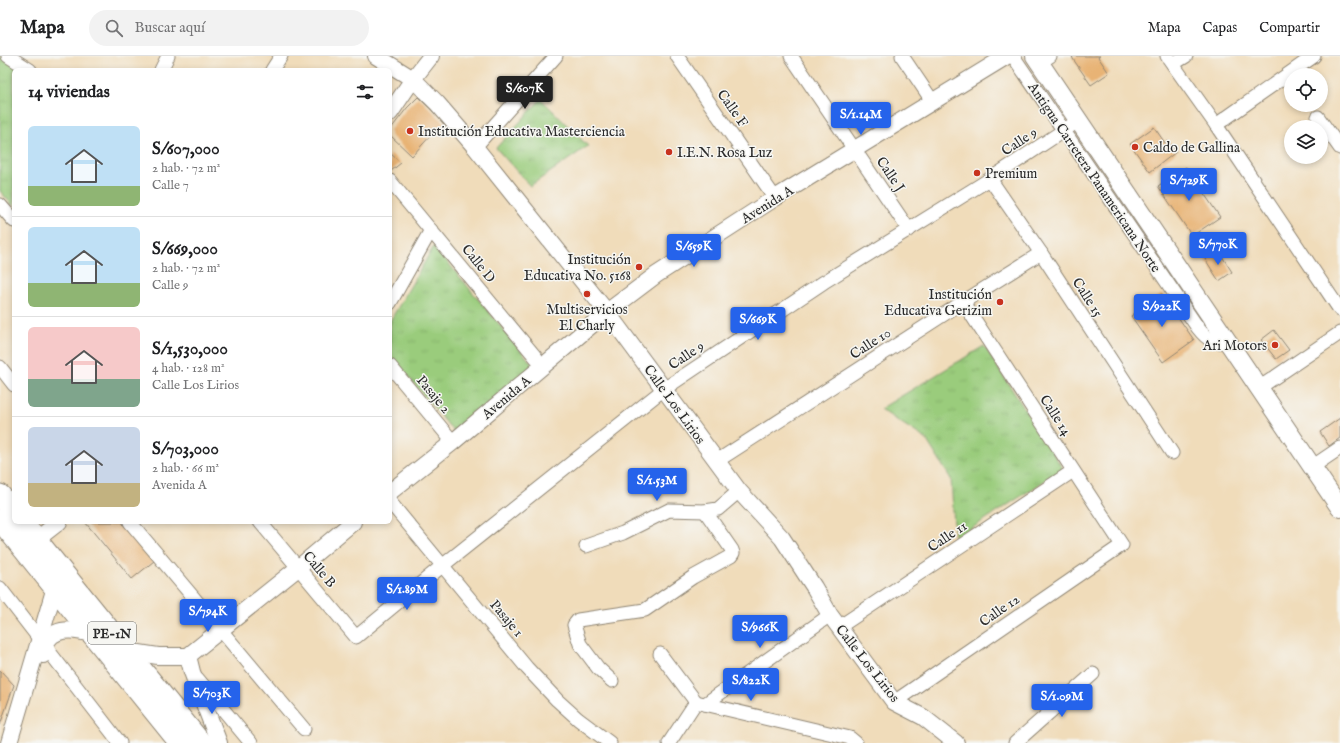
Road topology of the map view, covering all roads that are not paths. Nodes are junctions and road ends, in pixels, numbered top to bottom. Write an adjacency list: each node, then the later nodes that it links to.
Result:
1 (8, 56): 17 (street)
2 (168, 56): 18 (street)
3 (281, 56): 19 (street)
4 (376, 56): 16 (street, Calle Los Lirios)
5 (431, 56): 20 (street)
6 (556, 56): 26 (street)
7 (677, 56): 31 (street, Calle F)
8 (791, 56): 28 (street, Calle J)
9 (902, 56): 21 (street)
10 (1007, 56): 21 (street, Avenida A)
11 (1013, 56): 25 (street, Antigua Carretera Panamericana Norte)
12 (1186, 56): 15 (street)
13 (1314, 56): 24 (street)
14 (1041, 58): 25 (main road, Antigua Carretera Panamericana Norte)
15 (1170, 60): 24 (street)
16 (392, 63): 20 (street, Calle Los Lirios)
17 (27, 68)
18 (162, 68)
19 (273, 68)
20 (412, 79): 22 (street); 26 (street, Calle Los Lirios)
21 (933, 102): 28 (street, Avenida A)
22 (392, 110)
23 (1318, 117): 27 (street)
24 (1216, 125): 39 (street)
25 (1071, 126): 29 (street, Calle 9); 46 (main road, Antigua Carretera Panamericana Norte)
26 (475, 147): 40 (street, Calle Los Lirios)
27 (1340, 148)
28 (855, 150): 31 (street, Avenida A); 35 (street, Calle J)
29 (990, 179): 35 (street, Calle 9); 36 (street, Calle 15)
30 (392, 183): 34 (street, Calle D)
31 (775, 198): 40 (street, Avenida A)
32 (0, 205): 33 (street)
33 (12, 219)
34 (431, 230): 37 (street); 42 (street, Calle D)
35 (909, 230): 47 (street, Calle 9)
36 (1041, 253): 38 (street, Calle 10); 50 (street, Calle 15)
37 (392, 299)
38 (963, 302): 51 (street, Calle 10); 53 (street, Calle 14)
39 (1340, 310)
40 (607, 312): 42 (street, Avenida A); 47 (street, Calle Los Lirios)
41 (1340, 333): 46 (street)
42 (543, 366): 48 (street, Avenida A)
43 (0, 367): 45 (street)
44 (392, 368): 48 (street, Pasaje 2)
45 (12, 382)
46 (1259, 388): 52 (main road, Antigua Carretera Panamericana Norte)
47 (664, 389): 51 (street, Calle Los Lirios); 70 (street, Calle 9)
48 (453, 442): 54 (street, Avenida A)
49 (1340, 448): 52 (street)
50 (1172, 453)
51 (717, 461): 55 (street, Calle Los Lirios)
52 (1312, 467): 58 (main road, Antigua Carretera Panamericana Norte)
53 (1073, 471): 68 (street, Calle 14); 74 (street, Calle 11)
54 (392, 490)
55 (739, 491): 60 (street); 74 (street, Calle Los Lirios)
56 (0, 495): 59 (highway, PE-1N)
57 (392, 504): 70 (street, Pasaje 1)
58 (1340, 508)
59 (12, 509)
60 (705, 511): 69 (street); 84 (street)
61 (0, 520): 72 (highway, PE-1N)
62 (24, 524): 67 (highway, PE-1N)
63 (56, 524): 67 (street)
64 (132, 524): 75 (street)
65 (262, 524): 71 (street, Calle B)
66 (352, 524): 71 (street)
67 (36, 540): 79 (highway, PE-1N)
68 (1122, 545): 85 (street, Calle 12)
69 (586, 546)
70 (442, 566): 77 (street, Calle 9); 95 (street, Pasaje 1)
71 (298, 568): 75 (street); 77 (street, Calle B)
72 (55, 586): 76 (highway, PE-1N); 78 (street)
73 (0, 588): 78 (street)
74 (835, 621): 85 (street, Calle Los Lirios); 86 (street, Calle 11)
75 (221, 629): 81 (street); 87 (street)
76 (94, 635): 78 (street); 91 (highway, PE-1N)
77 (356, 637)
78 (42, 644): 88 (street); 89 (street); 90 (street)
79 (126, 651): 81 (street); 92 (highway, PE-1N)
80 (660, 654): 86 (street)
81 (188, 656): 82 (street)
82 (192, 672): 93 (street); 94 (street)
83 (1093, 674): 99 (street)
84 (612, 681)
85 (894, 702): 98 (street, Calle Los Lirios)
86 (700, 703): 96 (street); 97 (street)
87 (304, 729)
88 (9, 743)
89 (17, 743)
90 (120, 743)
91 (180, 743)
92 (201, 743)
93 (219, 743)
94 (251, 743)
95 (610, 743)
96 (669, 743)
97 (856, 743)
98 (956, 743)
99 (1015, 743)

